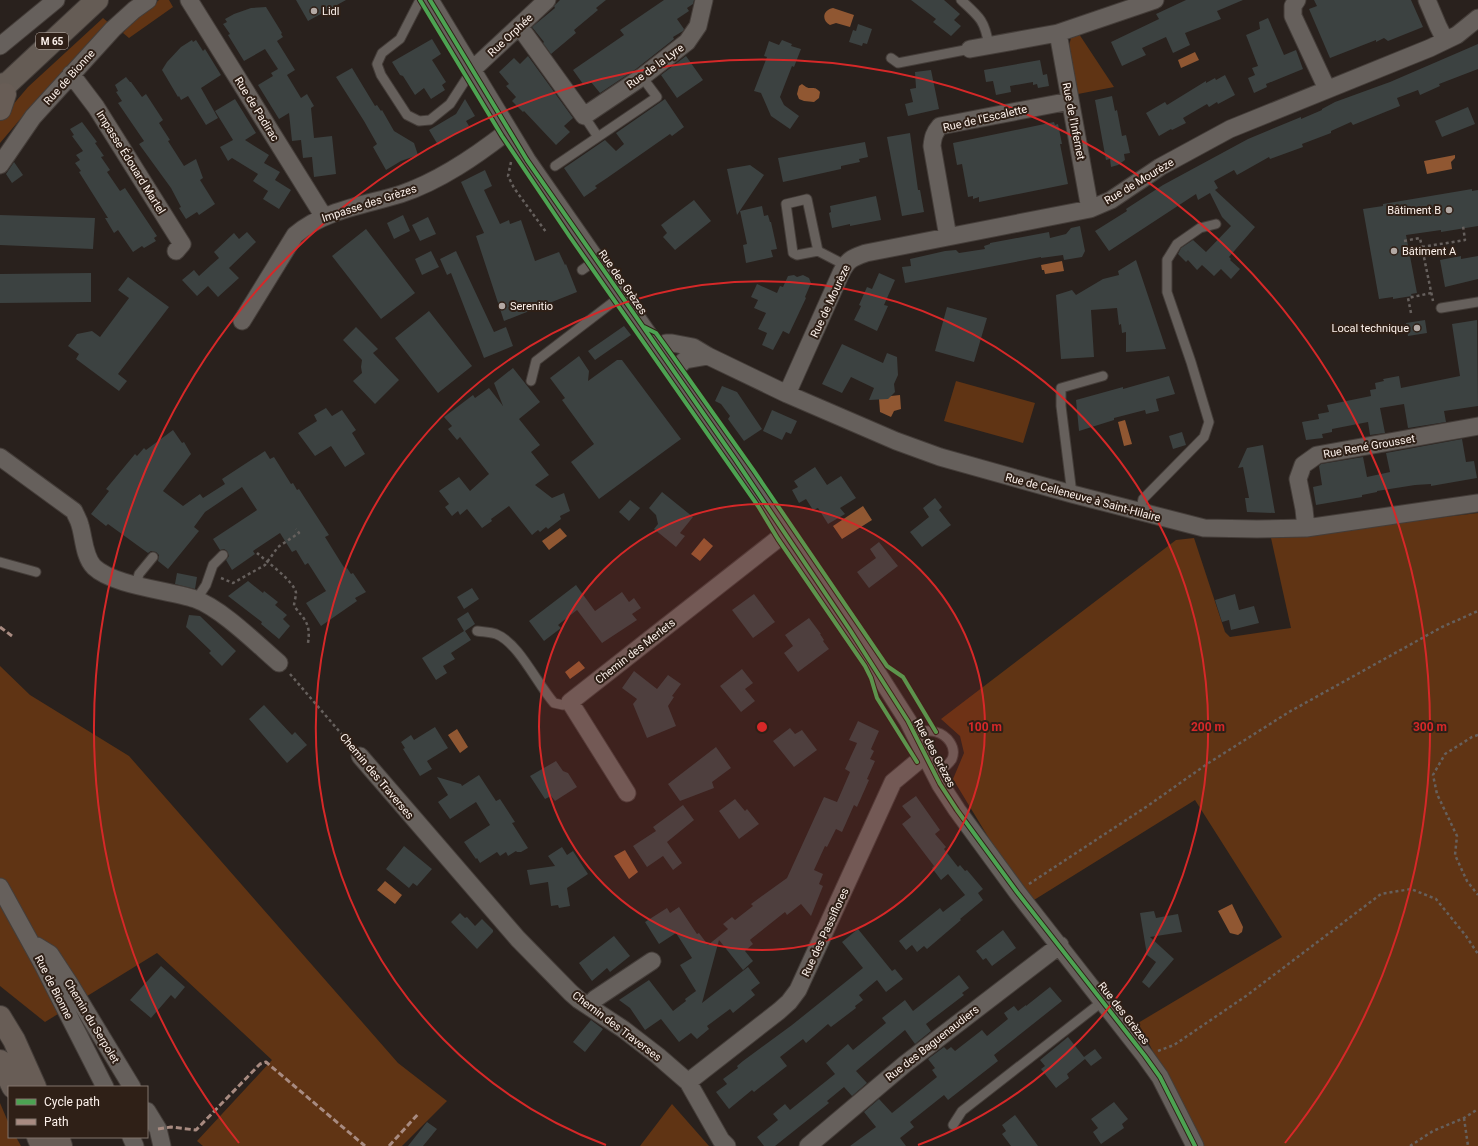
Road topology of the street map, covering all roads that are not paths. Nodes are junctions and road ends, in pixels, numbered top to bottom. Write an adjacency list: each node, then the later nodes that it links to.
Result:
1 (56, 0): 17 (street)
2 (97, 0): 25 (main road, M 65)
3 (148, 0): 22 (street, Rue de Bionne)
4 (189, 0): 33 (street, Rue de Padirac)
5 (420, 0): 21 (lane)
6 (430, 0): 21 (street, Rue des Grèzes)
7 (547, 0): 14 (street, Rue Orphée)
8 (704, 0): 23 (street, Rue de la Lyre)
9 (961, 0): 18 (lane)
10 (1155, 0): 15 (street)
11 (1296, 0): 24 (street)
12 (1427, 0): 16 (street)
13 (1478, 18): 16 (street, Rue de Mourèze)
14 (519, 26): 21 (street, Rue Orphée); 27 (street)
15 (1058, 33): 18 (street); 26 (street, Rue de l'Infernet)
16 (1445, 40): 24 (street, Rue de Mourèze)
17 (0, 46)
18 (989, 46): 19 (street)
19 (970, 49): 20 (lane)
20 (891, 58)
21 (472, 70): 28 (street, Rue des Grèzes)
22 (72, 74): 30 (street, Rue de Bionne); 36 (street, Impasse Édouard Martel)
23 (642, 77): 27 (street, Rue de la Lyre); 29 (lane)
24 (1327, 89): 32 (street, Rue de Mourèze)
25 (3, 94)
26 (1070, 101): 32 (street, Rue de l'Infernet); 35 (street, Rue de l'Escalette)
27 (584, 116): 29 (lane)
28 (508, 131): 33 (street, Impasse des Grèzes); 38 (street, Rue des Grèzes)
29 (598, 137): 31 (lane)
30 (0, 165)
31 (555, 166)
32 (1090, 209): 35 (street, Rue de Mourèze)
33 (324, 217): 44 (street, Impasse des Grèzes)
34 (1216, 224): 55 (lane)
35 (948, 237): 39 (street, Rue de Mourèze)
36 (176, 251)
37 (818, 251): 37 (lane); 39 (lane)
38 (596, 260): 40 (lane); 41 (street, Rue des Grèzes)
39 (845, 265): 50 (street, Rue de Mourèze)
40 (582, 270)
41 (621, 296): 45 (street, Rue des Grèzes); 49 (lane)
42 (1478, 302): 43 (lane)
43 (1437, 305)
44 (242, 320)
45 (658, 349): 46 (street, Rue de Celleneuve à Saint-Hilaire); 47 (street, Rue des Grèzes)
46 (708, 356): 47 (street); 50 (street, Rue de Celleneuve à Saint-Hilaire)
47 (673, 371): 57 (street, Rue des Grèzes)
48 (1103, 376): 53 (lane)
49 (531, 381)
50 (787, 394): 53 (street, Rue de Celleneuve à Saint-Hilaire)
51 (1478, 426): 56 (street, Rue René Grousset)
52 (0, 458): 62 (street)
53 (1072, 494): 55 (street, Rue de Celleneuve à Saint-Hilaire)
54 (1478, 503): 56 (street, Rue de Celleneuve à Saint-Hilaire)
55 (1140, 512): 56 (street, Rue de Celleneuve à Saint-Hilaire)
56 (1306, 528)
57 (784, 534): 66 (street, Chemin des Merlets); 67 (street, Rue des Grèzes)
58 (223, 555): 63 (lane)
59 (153, 557): 62 (lane)
60 (0, 562): 61 (lane)
61 (36, 572)
62 (136, 585): 63 (street)
63 (196, 600): 65 (street)
64 (477, 631): 66 (lane)
65 (279, 663)
66 (570, 702): 71 (street)
67 (913, 731): 69 (street, Rue des Grèzes); 70 (lane, Rue des Grèzes)
68 (360, 756): 77 (street, Chemin des Traverses)
69 (926, 756): 70 (street, Rue des Grèzes); 80 (street, Rue des Passiflores)
70 (935, 774): 74 (street, Rue des Grèzes)
71 (628, 793)
72 (0, 887): 73 (street, Rue de Bionne)
73 (31, 944): 83 (street, Rue de Bionne); 84 (street, Chemin du Serpolet)
74 (1060, 945): 76 (street, Rue des Grèzes); 89 (street, Rue des Baguenaudiers)
75 (652, 961): 77 (street)
76 (1102, 1001): 86 (lane); 90 (street, Rue des Grèzes)
77 (590, 1007): 80 (street, Chemin des Traverses)
78 (0, 1017): 82 (highway)
79 (0, 1061): 81 (highway)
80 (688, 1082): 88 (street, Chemin des Traverses)
81 (12, 1086)
82 (35, 1086)
83 (104, 1086)
84 (131, 1086)
85 (148, 1113): 87 (street)
86 (954, 1125)
87 (162, 1146)
88 (727, 1146)
89 (808, 1146)
90 (1194, 1146)

